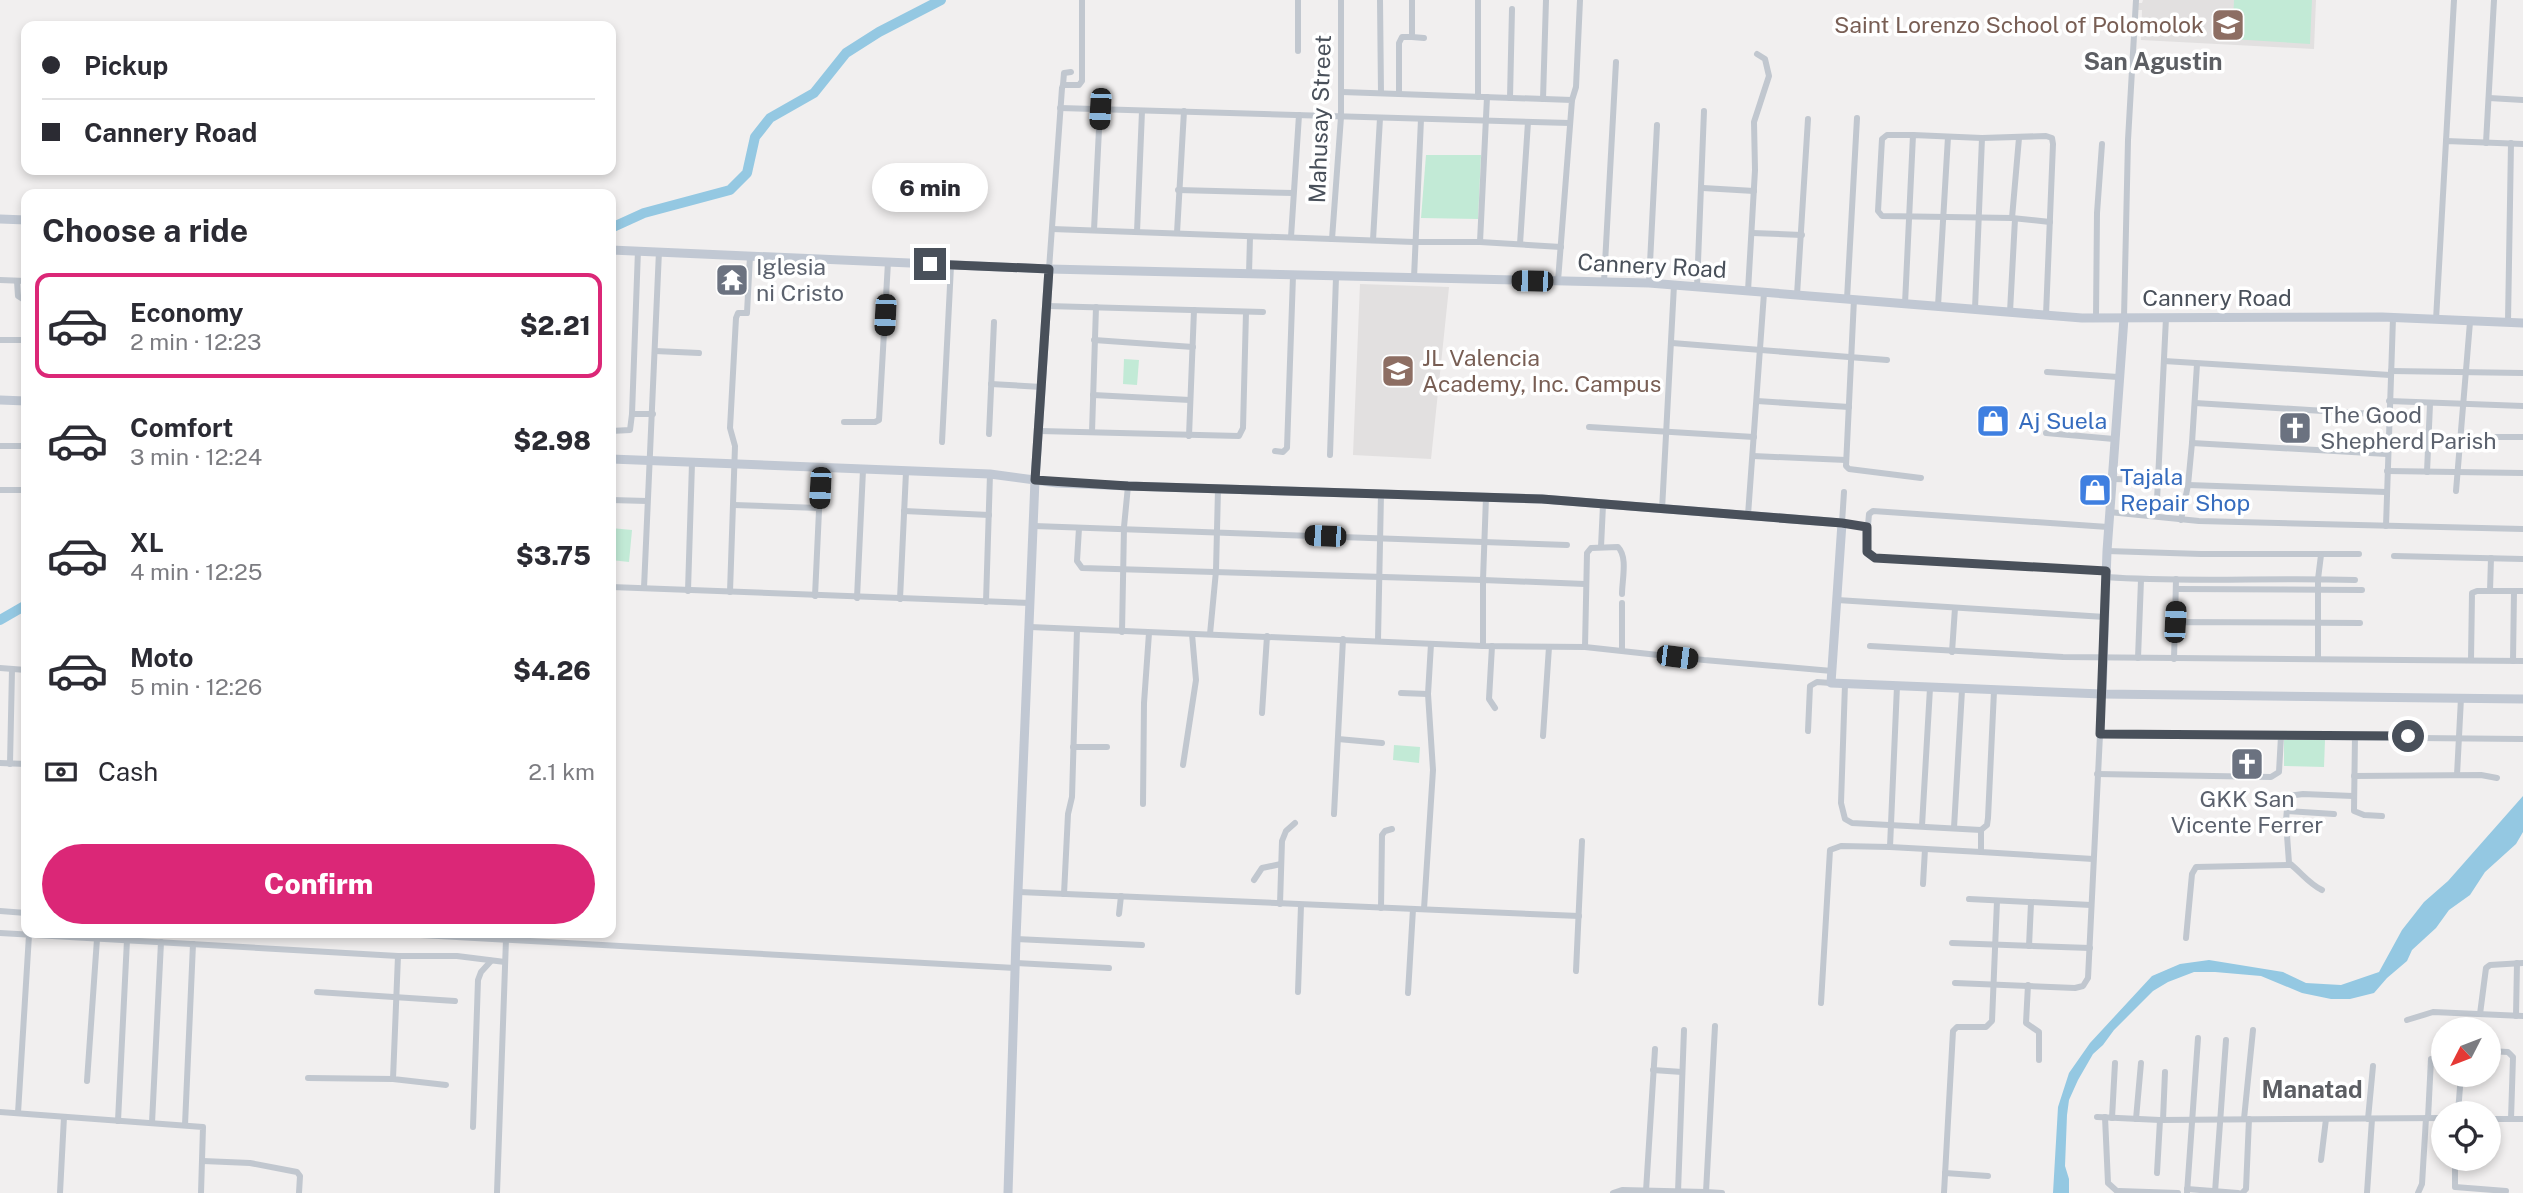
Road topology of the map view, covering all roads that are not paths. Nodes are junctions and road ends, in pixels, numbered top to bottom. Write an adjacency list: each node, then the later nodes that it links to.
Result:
1 (1082, 0): 19 (street)
2 (1298, 0): 15 (street)
3 (1340, 0): 20 (street, Mahusay Street)
4 (1380, 0): 21 (street)
5 (1412, 0): 13 (street)
6 (1478, 0): 23 (street)
7 (1546, 0): 27 (street)
8 (1580, 0): 28 (street)
9 (2136, 0): 114 (street)
10 (2454, 0): 49 (street)
11 (2494, 0): 26 (street)
12 (1513, 9): 25 (street)
13 (1412, 37): 14 (street); 22 (street)
14 (1424, 38)
15 (1298, 51)
16 (1757, 54): 56 (street)
17 (1616, 62): 94 (street)
18 (1071, 72): 19 (street)
19 (1063, 85): 30 (street)
20 (1342, 92): 21 (street); 36 (street, Mahusay Street)
21 (1381, 93): 22 (street)
22 (1399, 94): 23 (street)
23 (1478, 97): 24 (street)
24 (1487, 97): 25 (street); 41 (street)
25 (1510, 98): 27 (street)
26 (2488, 98): 29 (street); 50 (street)
27 (1543, 99): 28 (street)
28 (1572, 100): 43 (street)
29 (2523, 100)
30 (1060, 108): 31 (street); 65 (street)
31 (1100, 109): 32 (street); 66 (street)
32 (1142, 111): 33 (street); 67 (street)
33 (1184, 111): 35 (street); 55 (street)
34 (1704, 111): 54 (street)
35 (1299, 115): 36 (street); 57 (street)
36 (1341, 117): 37 (street); 73 (street, Mahusay Street)
37 (1380, 118): 39 (street); 74 (street)
38 (1857, 118): 101 (street)
39 (1421, 119): 41 (street); 75 (street)
40 (1808, 120): 70 (street)
41 (1486, 121): 42 (street); 76 (street)
42 (1528, 122): 43 (street); 77 (street)
43 (1570, 123): 78 (street)
44 (1657, 125): 95 (street)
45 (1913, 135): 46 (street); 58 (street); 58 (street)
46 (1948, 136): 47 (street); 59 (street)
47 (1982, 138): 48 (street); 60 (street)
48 (2019, 138): 61 (street); 64 (street)
49 (2446, 141): 50 (street); 117 (street)
50 (2486, 143): 51 (street)
51 (2511, 143): 53 (street); 120 (street)
52 (2102, 144): 113 (street)
53 (2523, 144)
54 (1703, 188): 56 (street); 97 (street)
55 (1178, 190): 57 (street); 68 (street)
56 (1754, 191): 69 (street)
57 (1293, 193): 72 (street)
58 (1910, 215): 59 (street); 103 (street)
59 (1944, 217): 60 (street); 105 (street)
60 (1979, 217): 61 (street); 107 (street)
61 (2013, 218): 64 (street); 110 (street)
62 (0, 219): 63 (street)
63 (21, 220)
64 (2050, 222): 112 (street)
65 (1052, 229): 66 (street); 85 (street)
66 (1094, 230): 67 (street)
67 (1137, 232): 68 (street)
68 (1177, 233): 71 (street)
69 (1752, 233): 70 (street); 98 (street)
70 (1802, 235): 100 (street)
71 (1250, 237): 72 (street); 86 (street)
72 (1291, 237): 73 (street)
73 (1332, 239): 74 (street)
74 (1373, 240): 75 (street)
75 (1414, 242): 76 (street); 89 (street)
76 (1479, 242): 77 (street)
77 (1520, 244): 78 (street)
78 (1561, 247): 93 (street)
79 (616, 250): 80 (street, Cannery Road)
80 (638, 250): 81 (street, Cannery Road); 152 (street)
81 (659, 251): 82 (street, Cannery Road); 128 (street)
82 (750, 256): 83 (street, Cannery Road); 180 (street)
83 (888, 262): 84 (street, Cannery Road); 155 (street)
84 (951, 265): 85 (street, Cannery Road); 168 (street)
85 (1049, 269): 86 (street, Cannery Road); 104 (street)
86 (1249, 274): 87 (street, Cannery Road)
87 (1293, 276): 88 (street, Cannery Road); 172 (street)
88 (1336, 277): 89 (street, Cannery Road); 174 (street)
89 (1414, 278): 93 (street, Cannery Road)
90 (0, 281): 91 (street)
91 (17, 281): 92 (street); 102 (street)
92 (21, 281)
93 (1558, 281): 94 (street, Cannery Road)
94 (1604, 282): 95 (street, Cannery Road)
95 (1649, 284): 96 (street, Cannery Road)
96 (1674, 285): 97 (street, Cannery Road); 125 (street)
97 (1697, 286): 98 (street, Cannery Road)
98 (1748, 291): 99 (street, Cannery Road)
99 (1764, 293): 100 (street, Cannery Road); 127 (street)
100 (1797, 295): 101 (street, Cannery Road)
101 (1850, 299): 103 (street, Cannery Road); 130 (street)
102 (21, 300)
103 (1905, 304): 105 (street, Cannery Road)
104 (1046, 306): 106 (street); 140 (street)
105 (1938, 306): 107 (street, Cannery Road)
106 (1096, 307): 108 (street); 124 (street)
107 (1975, 309): 110 (street, Cannery Road)
108 (1194, 310): 109 (street); 126 (street)
109 (1246, 312): 111 (street); 163 (street)
110 (2010, 312): 112 (street, Cannery Road)
111 (1264, 313)
112 (2046, 315): 113 (street, Cannery Road)
113 (2096, 318): 114 (street, Cannery Road)
114 (2124, 318): 115 (street, Cannery Road); 138 (street)
115 (2166, 318): 116 (street, Cannery Road); 132 (street)
116 (2393, 318): 117 (street, Cannery Road); 135 (street)
117 (2435, 320): 119 (street, Cannery Road)
118 (994, 322): 139 (street)
119 (2470, 322): 120 (street, Cannery Road); 137 (street)
120 (2508, 322): 121 (street, Cannery Road)
121 (2523, 323)
122 (0, 340): 123 (street)
123 (21, 340)
124 (1094, 340): 126 (street); 141 (street)
125 (1672, 343): 127 (street); 157 (street)
126 (1193, 347): 143 (street)
127 (1760, 349): 130 (street); 145 (street)
128 (655, 351): 129 (street); 153 (street)
129 (699, 353)
130 (1852, 358): 131 (street); 151 (street)
131 (1887, 360)
132 (2164, 361): 133 (street); 192 (street)
133 (2197, 364): 135 (street); 147 (street)
134 (2047, 372): 138 (street)
135 (2390, 373): 137 (street); 146 (street)
136 (2523, 373): 137 (street)
137 (2467, 374): 149 (street)
138 (2119, 377): 167 (street)
139 (991, 384): 140 (street); 162 (street)
140 (1042, 387): 159 (street)
141 (1093, 395): 143 (street); 160 (street)
142 (0, 400): 144 (street)
143 (1190, 400): 163 (street)
144 (21, 401)
145 (1757, 401): 151 (street); 164 (street)
146 (2389, 401): 148 (street); 154 (street)
147 (2195, 403): 154 (street); 169 (street)
148 (2430, 404): 149 (street); 185 (street)
149 (2464, 406): 150 (street); 165 (street)
150 (2523, 406)
151 (1849, 407): 177 (street)
152 (632, 414): 153 (street); 158 (street)
153 (653, 414): 178 (street)
154 (2389, 415): 173 (street)
155 (844, 422)
156 (1589, 427): 157 (street)
157 (1666, 430): 164 (street); 209 (street)
158 (616, 431)
159 (1040, 431): 160 (street); 191 (street)
160 (1092, 432): 163 (street)
161 (2046, 433): 167 (street)
162 (989, 434)
163 (1189, 436)
164 (1754, 437): 175 (street)
165 (2461, 437): 166 (street); 186 (street)
166 (2523, 437)
167 (2114, 439): 190 (street)
168 (942, 442)
169 (2192, 443): 173 (street); 193 (street)
170 (0, 446): 171 (street)
171 (21, 446)
172 (1275, 451)
173 (2387, 454): 183 (street)
174 (1330, 455)
175 (1753, 456): 177 (street); 213 (street)
176 (616, 459): 178 (street)
177 (1846, 460): 189 (street)
178 (650, 461): 179 (street); 205 (street)
179 (692, 463): 180 (street); 249 (street)
180 (735, 464): 181 (street); 206 (street)
181 (821, 468): 182 (street); 208 (street)
182 (863, 470): 184 (street); 256 (street)
183 (2387, 471): 185 (street); 200 (street)
184 (906, 472): 188 (street); 210 (street)
185 (2427, 472): 186 (street)
186 (2458, 472): 187 (street); 198 (street)
187 (2523, 473)
188 (990, 474): 191 (street); 212 (street)
189 (1922, 478)
190 (2112, 479): 192 (street); 211 (street)
191 (1035, 480): 194 (street); 216 (street)
192 (2158, 480): 204 (street)
193 (2188, 485): 200 (street); 214 (street)
194 (1128, 486): 195 (street); 218 (street)
195 (1218, 489): 201 (street); 223 (street)
196 (0, 490): 197 (street)
197 (21, 490)
198 (2456, 491)
199 (1844, 492): 215 (street)
200 (2386, 492): 217 (street)
201 (1381, 494): 202 (street); 224 (street)
202 (1486, 497): 207 (street); 225 (street)
203 (616, 500): 205 (street)
204 (2157, 500)
205 (648, 501): 245 (street)
206 (734, 505): 208 (street); 253 (street)
207 (1604, 505): 209 (street); 227 (street)
208 (819, 508): 255 (street)
209 (1662, 510): 213 (street)
210 (904, 511): 212 (street); 257 (street)
211 (2109, 512): 214 (street); 220 (street)
212 (989, 515): 259 (street)
213 (1748, 515): 215 (street)
214 (2181, 520): 217 (street)
215 (1842, 523): 219 (street); 258 (street)
216 (1034, 526): 221 (street); 260 (street)
217 (2386, 526): 222 (street)
218 (1124, 527): 221 (street); 223 (street); 234 (street)
219 (1867, 527): 220 (street); 236 (street)
220 (2108, 527): 228 (street)
221 (1079, 528): 234 (street)
222 (2523, 529)
223 (1217, 532): 224 (street); 235 (street)
224 (1379, 537): 225 (street); 237 (street)
225 (1485, 541): 226 (street); 240 (street)
226 (1567, 545)
227 (1601, 547): 243 (street); 254 (street)
228 (2107, 551): 230 (street); 236 (street)
229 (2359, 554): 230 (street)
230 (2321, 555): 239 (street)
231 (2395, 556): 232 (street)
232 (2491, 558): 233 (street); 250 (street)
233 (2523, 559)
234 (1123, 568): 235 (street); 269 (street)
235 (1216, 571): 237 (street); 272 (street)
236 (2106, 574): 241 (street); 263 (street)
237 (1377, 577): 240 (street); 275 (street)
238 (2176, 579): 239 (street); 241 (street); 246 (street)
239 (2318, 579): 242 (street); 247 (street)
240 (1483, 580): 243 (street); 277 (street)
241 (2141, 580): 285 (street)
242 (2356, 580)
243 (1585, 584): 281 (street)
244 (616, 587): 245 (street)
245 (643, 588): 249 (street)
246 (2177, 589): 247 (street); 264 (street)
247 (2318, 589): 248 (street); 265 (street)
248 (2362, 590)
249 (688, 591): 253 (street)
250 (2490, 591): 251 (street); 288 (street)
251 (2514, 591): 252 (street); 289 (street)
252 (2523, 591)
253 (730, 592): 255 (street)
254 (1622, 594)
255 (816, 596): 256 (street)
256 (857, 598): 257 (street)
257 (900, 599): 259 (street)
258 (1837, 600): 262 (street); 294 (street)
259 (986, 602): 260 (street)
260 (1031, 603): 267 (street)
261 (1622, 603): 282 (street)
262 (1955, 608): 263 (street); 283 (street)
263 (2105, 617): 284 (street)
264 (2175, 622): 265 (street); 287 (street)
265 (2318, 623): 266 (street); 286 (street)
266 (2360, 623)
267 (1030, 627): 268 (street); 349 (street)
268 (1077, 629): 269 (street); 317 (street)
269 (1122, 632): 270 (street)
270 (1149, 633): 271 (street); 328 (street)
271 (1192, 634): 272 (street); 322 (street)
272 (1210, 634): 273 (street)
273 (1266, 636): 274 (street); 307 (street)
274 (1343, 639): 275 (street); 314 (street)
275 (1378, 640): 276 (street)
276 (1431, 644): 277 (street); 302 (street)
277 (1483, 646): 278 (street)
278 (1492, 646): 280 (street); 306 (street)
279 (1870, 646): 283 (street)
280 (1549, 647): 281 (street); 310 (street)
281 (1585, 647): 282 (street)
282 (1622, 650): 294 (street)
283 (1952, 652): 284 (street)
284 (2103, 657): 285 (street); 303 (street)
285 (2138, 658): 287 (street)
286 (2318, 658): 287 (street); 288 (street)
287 (2174, 659)
288 (2471, 660): 289 (street)
289 (2513, 661): 290 (street)
290 (2523, 661)
291 (0, 667): 292 (street)
292 (12, 668): 293 (street); 320 (street)
293 (21, 669)
294 (1832, 671): 295 (street)
295 (1831, 683): 296 (street); 308 (street)
296 (1845, 684): 297 (street); 334 (street)
297 (1897, 686): 298 (street); 334 (street)
298 (1930, 688): 299 (street); 335 (street)
299 (1962, 690): 300 (street); 336 (street)
300 (1994, 691): 303 (street); 338 (street)
301 (1401, 693): 302 (street)
302 (1428, 694): 360 (street)
303 (2102, 694): 304 (street); 309 (street)
304 (2461, 698): 305 (street); 313 (street)
305 (2523, 699)
306 (1495, 708)
307 (1262, 713)
308 (1808, 731)
309 (2100, 734): 311 (street); 323 (street)
310 (1544, 736)
311 (2281, 736): 312 (street); 323 (street)
312 (2355, 736): 313 (street); 325 (street)
313 (2460, 737): 315 (street); 324 (street)
314 (1338, 739): 316 (street); 330 (street)
315 (2523, 739)
316 (1382, 743)
317 (1073, 747): 318 (street); 350 (street)
318 (1107, 747)
319 (0, 763): 320 (street)
320 (10, 764): 321 (street)
321 (21, 764)
322 (1183, 765)
323 (2097, 774): 343 (street)
324 (2457, 775): 325 (street); 326 (street)
325 (2354, 776): 327 (street)
326 (2497, 778)
327 (2353, 796): 329 (street); 332 (street)
328 (1143, 804)
329 (2287, 811): 331 (street); 345 (street)
330 (1334, 814)
331 (2334, 814)
332 (2382, 816)
333 (1295, 823): 344 (street)
334 (1891, 825): 335 (street); 340 (street)
335 (1922, 826): 336 (street)
336 (1954, 828): 338 (street)
337 (1392, 829): 358 (street)
338 (1981, 830): 342 (street)
339 (1582, 841): 364 (street)
340 (1890, 847): 341 (street); 397 (street)
341 (1925, 849): 342 (street); 347 (street)
342 (1981, 852): 343 (street)
343 (2093, 859): 357 (street)
344 (1280, 864): 346 (street); 355 (street)
345 (2291, 865): 348 (street); 370 (street)
346 (1254, 880)
347 (1923, 884)
348 (2322, 890)
349 (1019, 892): 350 (street); 373 (street)
350 (1064, 894): 351 (street)
351 (1121, 896): 355 (street); 363 (street)
352 (1969, 899): 353 (street)
353 (1997, 901): 354 (street); 379 (street)
354 (2031, 903): 357 (street); 380 (street)
355 (1280, 904): 356 (street)
356 (1301, 905): 358 (street); 393 (street)
357 (2091, 905): 381 (street)
358 (1381, 908): 359 (street)
359 (1413, 909): 360 (street); 394 (street)
360 (1424, 909): 364 (street)
361 (0, 911): 362 (street)
362 (21, 913)
363 (1119, 914)
364 (1578, 916): 388 (street)
365 (0, 933): 366 (street)
366 (21, 934)
367 (29, 938): 423 (street)
368 (80, 938): 371 (street)
369 (486, 938): 372 (street)
370 (2186, 938)
371 (97, 939): 374 (street); 420 (street)
372 (506, 939): 384 (street); 386 (street)
373 (1016, 939): 378 (street); 386 (street)
374 (127, 940): 375 (street); 438 (street)
375 (161, 942): 377 (street); 439 (street)
376 (1952, 943): 379 (street)
377 (193, 944): 382 (street); 440 (street)
378 (1142, 945)
379 (1995, 945): 380 (street); 390 (street)
380 (2029, 946): 381 (street)
381 (2090, 948): 391 (street)
382 (398, 956): 383 (street); 395 (street)
383 (491, 961): 384 (street); 441 (street)
384 (505, 962): 458 (street)
385 (2520, 963): 398 (street); 399 (street)
386 (1015, 965): 387 (street); 459 (street)
387 (1109, 968)
388 (1576, 971)
389 (1955, 983): 390 (street)
390 (1993, 984): 391 (street); 445 (street)
391 (2028, 985): 409 (street)
392 (317, 992): 395 (street)
393 (1298, 992)
394 (1408, 993)
395 (397, 996): 396 (street); 419 (street)
396 (456, 1001)
397 (1821, 1003)
398 (2480, 1014): 399 (street); 400 (street)
399 (2520, 1016)
400 (2407, 1020)
401 (1716, 1026): 452 (street)
402 (1684, 1030): 414 (street)
403 (2253, 1030): 431 (street)
404 (2198, 1038): 430 (street)
405 (2226, 1040): 426 (street)
406 (1655, 1049): 413 (street)
407 (2501, 1053): 416 (street)
408 (2431, 1059): 427 (street)
409 (2039, 1060)
410 (2115, 1063): 425 (street)
411 (2141, 1063): 429 (street)
412 (2372, 1066): 433 (street)
413 (1653, 1070): 414 (street); 448 (street)
414 (1682, 1072): 451 (street)
415 (2165, 1072): 437 (street)
416 (2513, 1072): 417 (street); 435 (street)
417 (2523, 1073)
418 (308, 1078): 419 (street)
419 (393, 1079): 421 (street)
420 (87, 1081)
421 (446, 1085)
422 (0, 1112): 423 (street)
423 (18, 1113): 424 (street)
424 (64, 1117): 438 (street); 455 (street)
425 (2105, 1118): 429 (street); 453 (street)
426 (2220, 1118): 430 (street); 431 (street); 454 (street)
427 (2427, 1118): 428 (street); 433 (street); 466 (street)
428 (2431, 1118)
429 (2136, 1119): 437 (street)
430 (2192, 1119): 437 (street); 449 (street)
431 (2247, 1119): 432 (street); 464 (street)
432 (2326, 1119): 433 (street); 442 (street)
433 (2370, 1119): 465 (street)
434 (2501, 1119): 435 (street)
435 (2511, 1119): 436 (street)
436 (2523, 1119)
437 (2161, 1120): 446 (street)
438 (118, 1121): 439 (street)
439 (152, 1123): 440 (street)
440 (185, 1125): 443 (street)
441 (473, 1127)
442 (2322, 1160)
443 (203, 1161): 456 (street); 457 (street)
444 (2455, 1171): 450 (street)
445 (1945, 1173): 447 (street); 462 (street)
446 (2157, 1173)
447 (1988, 1176)
448 (1646, 1191): 451 (street); 460 (street)
449 (2187, 1191): 454 (street)
450 (2506, 1191)
451 (1678, 1192): 452 (street)
452 (1706, 1192): 461 (street)
453 (2119, 1192): 463 (street)
454 (2214, 1192): 464 (street)
455 (60, 1193)
456 (201, 1193)
457 (299, 1193)
458 (497, 1193)
459 (1009, 1193)
460 (1613, 1193)
461 (1722, 1193)
462 (1944, 1193)
463 (2178, 1193)
464 (2240, 1193)
465 (2368, 1193)
466 (2418, 1193)

